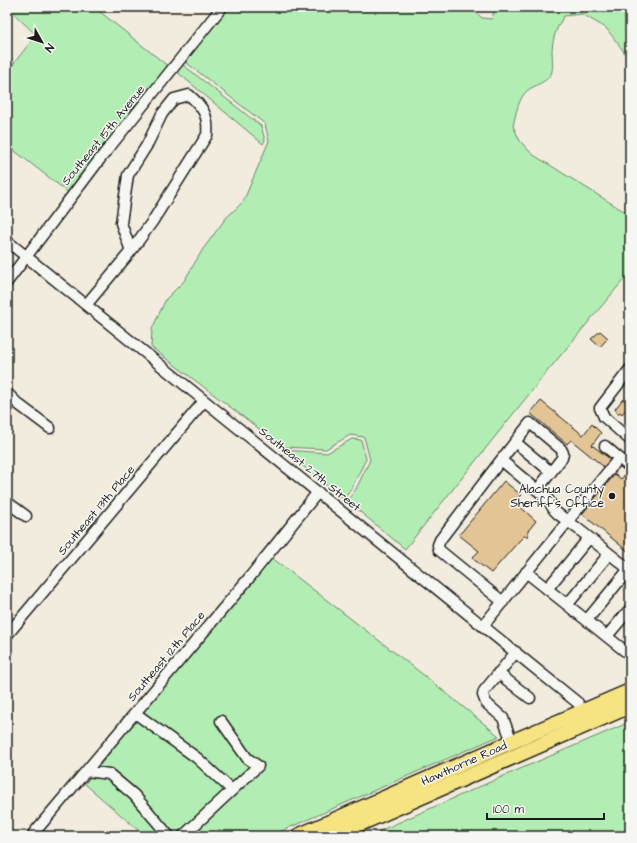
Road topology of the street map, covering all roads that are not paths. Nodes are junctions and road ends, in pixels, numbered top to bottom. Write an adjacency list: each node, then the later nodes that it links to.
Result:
1 (222, 7): 4 (street, Southeast 15th Avenue)
2 (7, 241): 4 (street, Southeast 27th Street)
3 (131, 251): 3 (street); 6 (street)
4 (27, 257): 5 (street, Southeast 15th Avenue); 6 (street, Southeast 27th Street)
5 (7, 282)
6 (86, 305): 9 (street, Southeast 27th Street)
7 (630, 369): 11 (street)
8 (7, 394): 10 (street)
9 (204, 401): 19 (street, Southeast 27th Street); 33 (street, Southeast 13th Place)
10 (50, 428)
11 (630, 440)
12 (515, 442): 15 (street); 17 (street); 17 (street)
13 (605, 446): 14 (street)
14 (619, 458): 16 (street); 22 (street)
15 (501, 460): 18 (street); 28 (street)
16 (630, 460)
17 (551, 472): 18 (street)
18 (537, 490): 22 (street)
19 (318, 492): 32 (street, Southeast 27th Street); 41 (street, Southeast 12th Place)
20 (7, 502): 21 (street)
21 (26, 516)
22 (567, 521): 23 (street); 26 (street)
23 (589, 538): 24 (street); 27 (street)
24 (609, 554): 25 (street); 29 (street)
25 (630, 570): 31 (street)
26 (526, 572): 27 (street); 28 (street)
27 (547, 589): 29 (street)
28 (503, 602): 32 (street)
29 (567, 605): 31 (street)
30 (630, 609): 34 (street)
31 (587, 620): 34 (street)
32 (483, 626): 36 (street, Southeast 27th Street)
33 (7, 635)
34 (607, 636): 35 (street)
35 (630, 649)
36 (516, 652): 37 (street); 42 (street, Southeast 27th Street)
37 (498, 673): 39 (street); 44 (street)
38 (630, 691): 42 (highway, Hawthorne Road)
39 (530, 698)
40 (630, 706): 42 (highway, Hawthorne Road)
41 (136, 713): 45 (street, Southeast 12th Place); 46 (street)
42 (585, 717): 44 (highway, Hawthorne Road); 47 (highway, Hawthorne Road)
43 (221, 721): 46 (street)
44 (512, 742): 47 (highway, Hawthorne Road)
45 (87, 771): 48 (street, Southeast 12th Place); 49 (street)
46 (232, 790): 50 (street)
47 (396, 800): 51 (highway, Hawthorne Road); 52 (highway, Hawthorne Road)
48 (33, 834)
49 (170, 836)
50 (183, 836)
51 (298, 836)
52 (332, 836)

